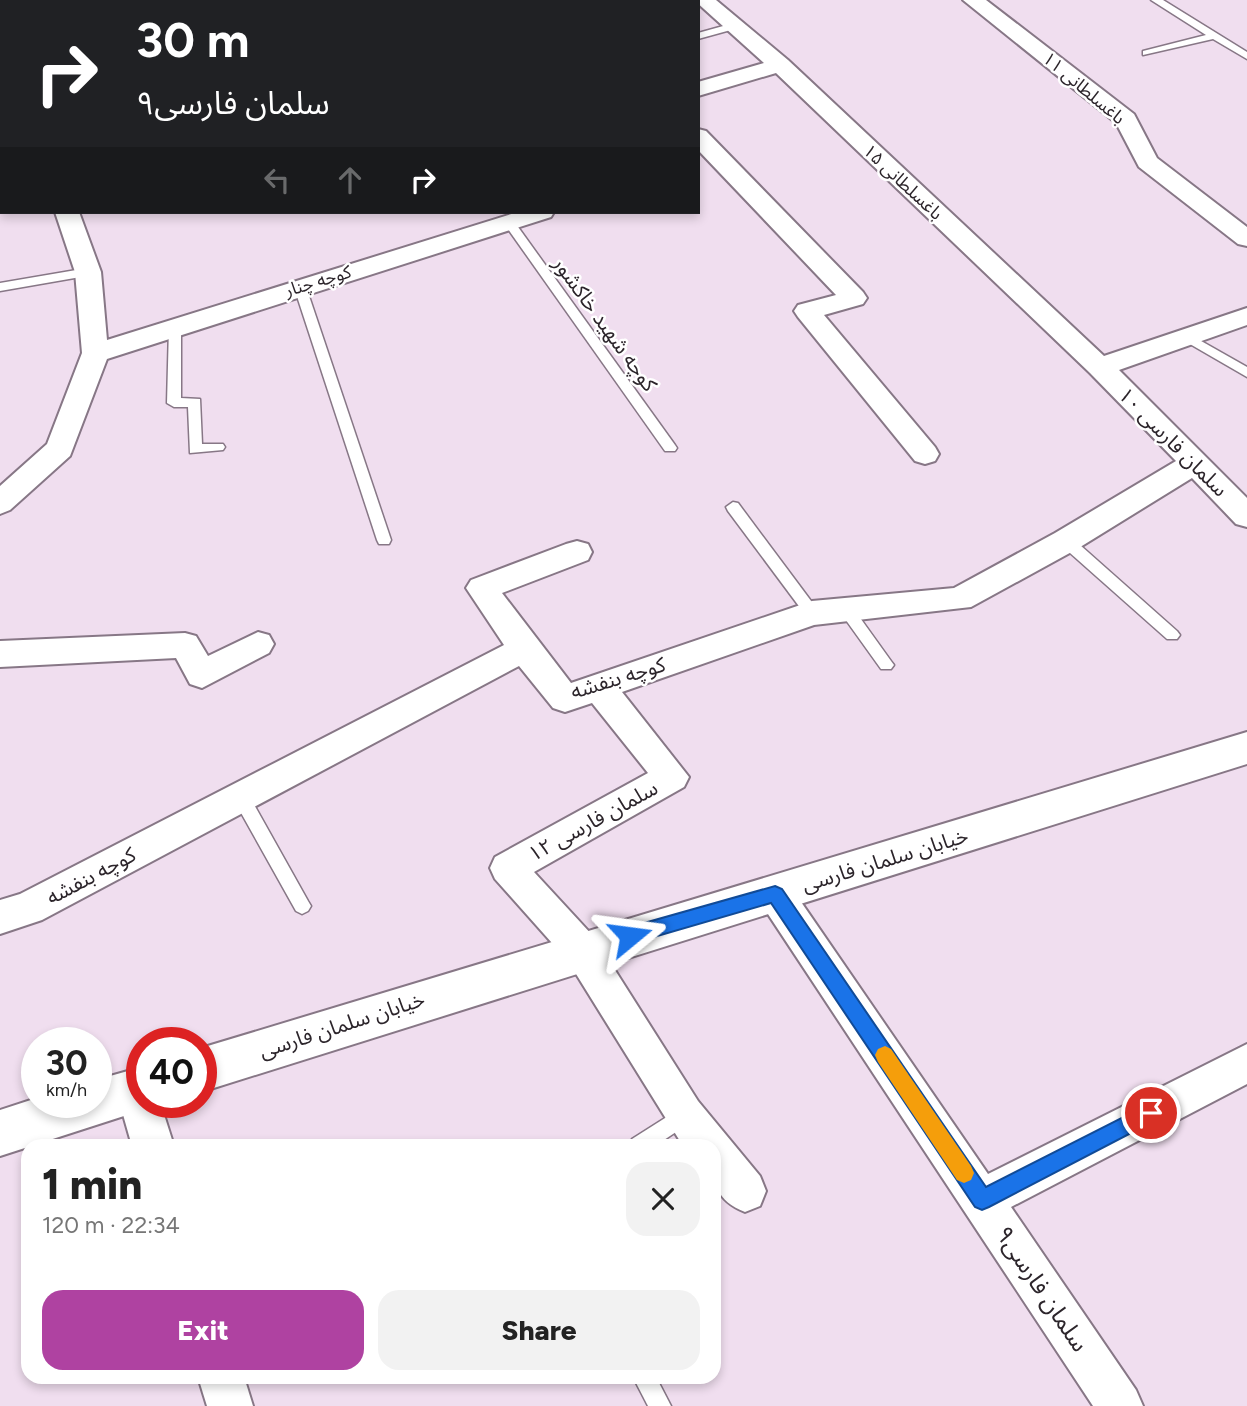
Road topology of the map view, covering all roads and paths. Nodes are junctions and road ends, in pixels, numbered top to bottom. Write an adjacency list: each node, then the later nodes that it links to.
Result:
1 (704, 0): 4 (street, باغسلطانی ۱۵)
2 (973, 0): 15 (street, باغسلطانی ۱۱)
3 (1156, 0): 6 (lane)
4 (734, 26): 5 (lane); 9 (street, باغسلطانی ۱۵)
5 (700, 35)
6 (1214, 36): 7 (lane); 8 (lane)
7 (1147, 52)
8 (1247, 57)
9 (780, 65): 10 (street); 23 (street, باغسلطانی ۱۵)
10 (700, 88)
11 (700, 138): 27 (street)
12 (68, 214): 16 (street)
13 (535, 214): 14 (street, کوچه چنار)
14 (509, 222): 17 (street, کوچه چنار); 26 (lane, کوچه شهید خاکشور)
15 (1247, 239)
16 (88, 272): 18 (lane); 22 (street)
17 (300, 286): 20 (street, کوچه چنار); 32 (lane)
18 (0, 287)
19 (1247, 316): 21 (street)
20 (175, 327): 22 (street, کوچه چنار); 25 (lane)
21 (1186, 337): 23 (street); 24 (lane)
22 (95, 353): 29 (street)
23 (1100, 367): 28 (street, سلمان فارسی ۱۰)
24 (1247, 373)
25 (218, 447)
26 (670, 448)
27 (925, 454)
28 (1194, 464): 31 (street, سلمان فارسی ۱۰); 33 (street, کوچه بنفشه)
29 (0, 503)
30 (733, 507): 36 (lane)
31 (1247, 516)
32 (384, 540)
33 (1066, 541): 35 (street, کوچه بنفشه); 37 (lane)
34 (577, 552): 39 (street)
35 (848, 612): 36 (street, کوچه بنفشه); 41 (lane)
36 (812, 613): 42 (street, کوچه بنفشه)
37 (1172, 635)
38 (258, 644): 40 (street)
39 (524, 649): 42 (street, کوچه بنفشه); 44 (street, کوچه بنفشه)
40 (0, 654)
41 (887, 665)
42 (598, 687): 48 (street, سلمان فارسی ۱۲)
43 (1247, 748): 45 (street, خیابان سلمان فارسی)
44 (241, 797): 46 (lane); 47 (street, کوچه بنفشه)
45 (775, 894): 48 (street, خیابان سلمان فارسی); 60 (street, سلمان فارسی۹)
46 (302, 906)
47 (0, 917)
48 (581, 950): 50 (street, خیابان سلمان فارسی); 52 (street)
49 (1247, 1063): 60 (street)
50 (217, 1065)
51 (126, 1093): 54 (street)
52 (684, 1115): 56 (lane); 57 (street)
53 (146, 1118): 55 (street)
54 (0, 1133)
55 (151, 1139)
56 (649, 1139)
57 (703, 1139)
58 (721, 1161): 59 (street)
59 (745, 1191)
60 (982, 1200): 65 (street, سلمان فارسی۹)
61 (223, 1384): 63 (street)
62 (648, 1384): 64 (lane)
63 (230, 1406)
64 (660, 1406)
65 (1120, 1406)

